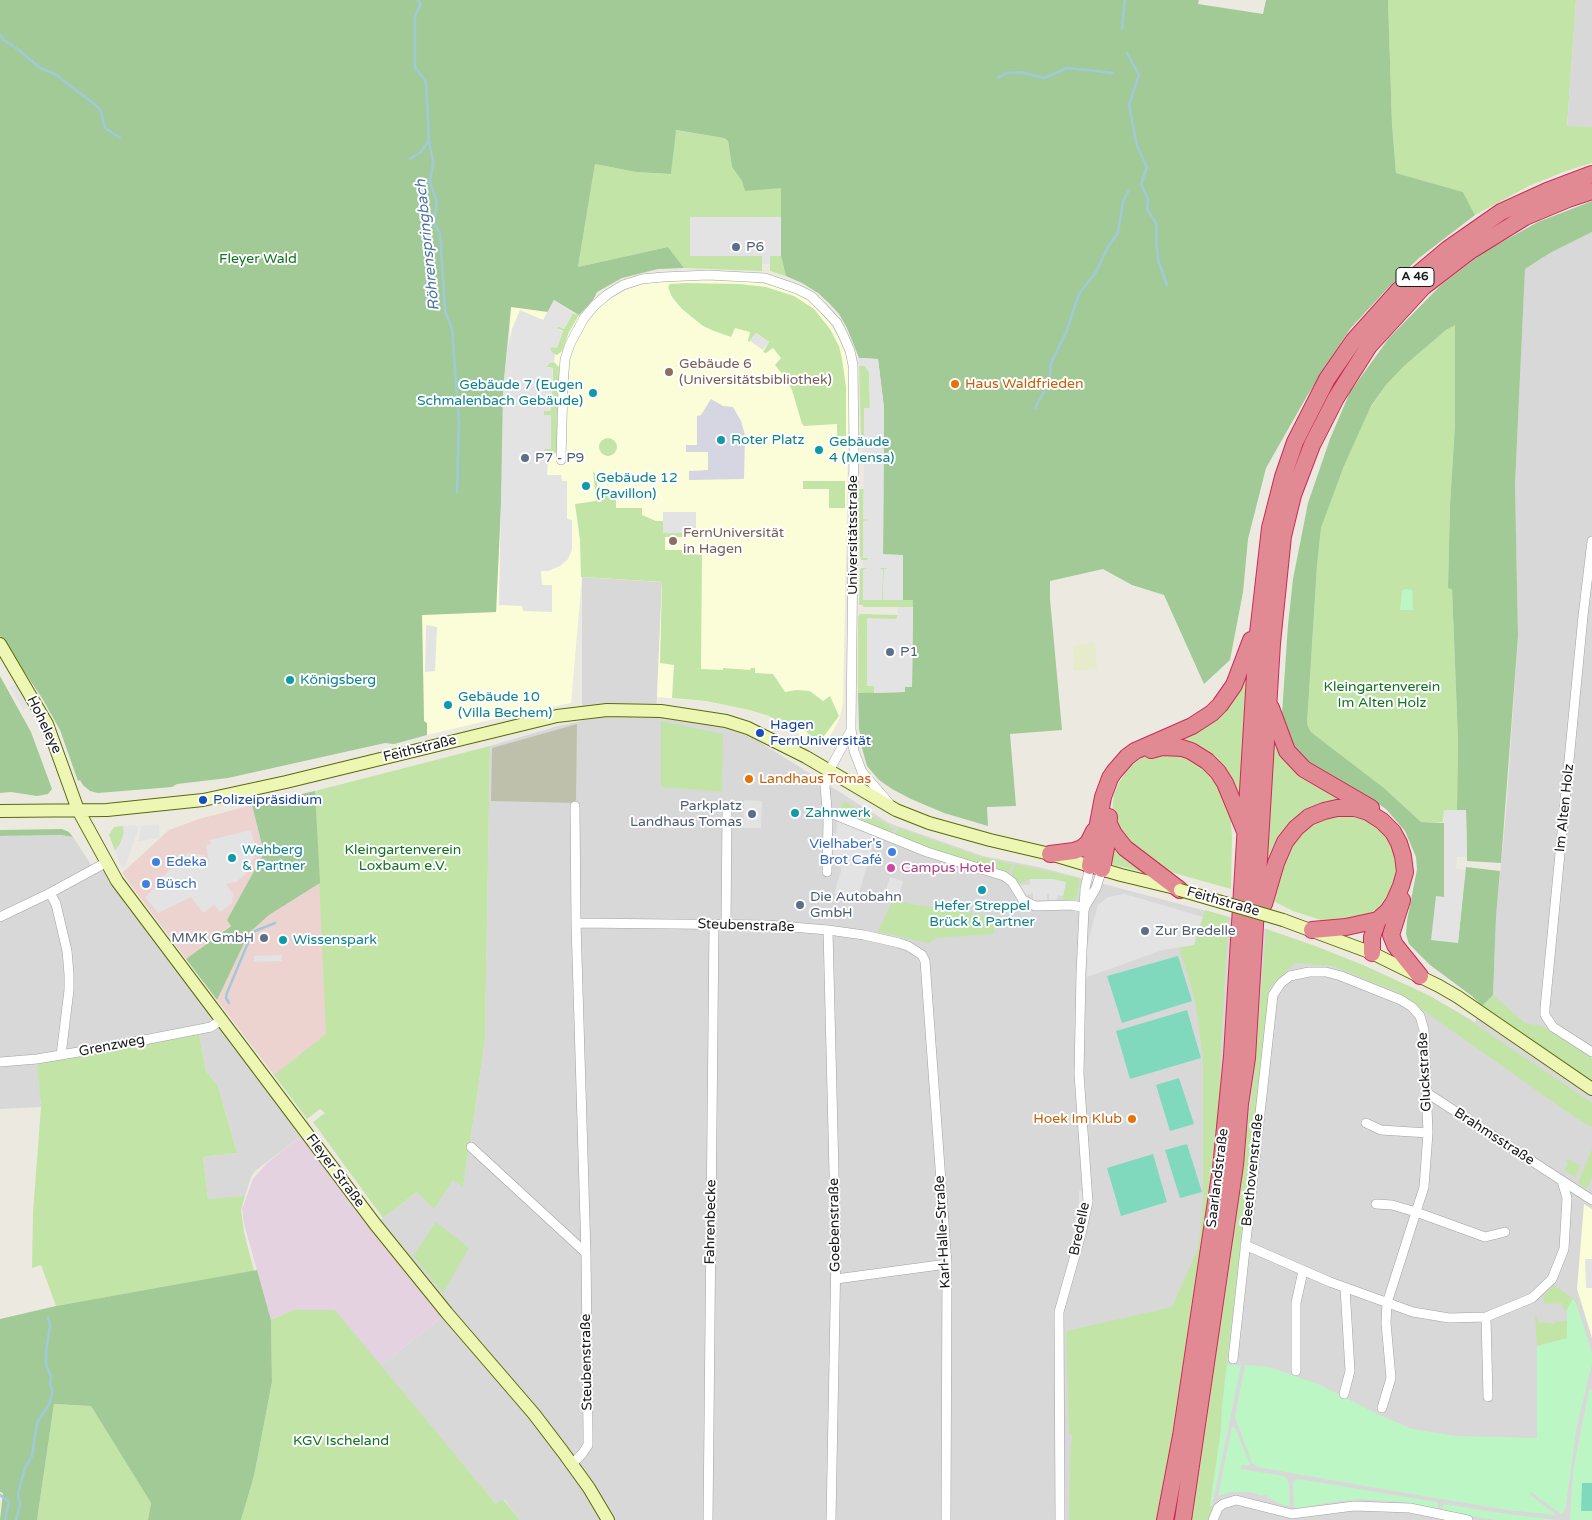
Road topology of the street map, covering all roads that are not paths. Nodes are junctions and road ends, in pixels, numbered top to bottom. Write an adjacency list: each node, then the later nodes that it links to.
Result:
1 (1592, 174): 5 (highway, A 46)
2 (1592, 191): 7 (highway, A 46)
3 (561, 460): 8 (street, Universitätsstraße)
4 (1592, 541): 39 (street, Im Alten Holz)
5 (1259, 616): 16 (highway); 17 (highway, Saarlandstraße)
6 (0, 644): 11 (main road, Hoheleye)
7 (1268, 699): 32 (highway); 33 (highway)
8 (851, 729): 9 (street, Universitätsstraße); 12 (street, Universitätsstraße)
9 (829, 771): 11 (main road, Feithstraße); 12 (main road, Feithstraße); 15 (street)
10 (575, 806): 27 (street, Steubenstraße)
11 (78, 810): 13 (main road, Feithstraße); 19 (main road, Fleyer Straße)
12 (896, 810): 18 (main road, Feithstraße)
13 (0, 811)
14 (727, 812): 29 (street)
15 (828, 812): 21 (street); 24 (street)
16 (1104, 822): 17 (highway); 18 (highway); 20 (highway); 22 (highway)
17 (1246, 833): 73 (highway, Saarlandstraße)
18 (1050, 854): 20 (main road, Feithstraße)
19 (107, 862): 23 (street); 38 (main road, Fleyer Straße)
20 (1096, 867): 22 (main road, Feithstraße); 24 (street, Bredelle)
21 (828, 872)
22 (1180, 890): 31 (main road, Feithstraße, bridge)
23 (50, 893): 25 (street); 40 (street)
24 (1085, 908): 72 (street, Bredelle)
25 (0, 917)
26 (1378, 920): 31 (highway); 33 (highway); 35 (highway)
27 (576, 922): 28 (street, Steubenstraße); 53 (street, Steubenstraße)
28 (714, 924): 29 (street, Steubenstraße); 69 (street, Fahrenbecke)
29 (726, 925): 30 (street, Steubenstraße)
30 (828, 930): 34 (street, Steubenstraße); 56 (street, Goebenstraße)
31 (1312, 930): 35 (main road, Feithstraße)
32 (1391, 935): 35 (highway); 36 (highway)
33 (1254, 945): 74 (highway, Saarlandstraße)
34 (914, 948): 54 (street, Karl-Halle-Straße)
35 (1372, 953): 36 (main road, Feithstraße)
36 (1420, 976): 42 (main road, Feithstraße)
37 (1281, 983): 43 (street, Gluckstraße); 52 (street, Beethovenstraße)
38 (221, 1020): 40 (street, Grenzweg); 65 (main road, Fleyer Straße)
39 (1592, 1052)
40 (61, 1055): 41 (street, Grenzweg)
41 (0, 1062)
42 (1592, 1089)
43 (1427, 1092): 45 (street, Gluckstraße); 47 (street, Brahmsstraße)
44 (1366, 1123): 45 (street, Gluckstraße)
45 (1428, 1133): 50 (street, Gluckstraße)
46 (472, 1147): 53 (street)
47 (1562, 1182): 48 (street, Brahmsstraße); 59 (street)
48 (1592, 1200)
49 (1376, 1204): 50 (street)
50 (1416, 1212): 51 (street); 58 (street, Gluckstraße)
51 (1505, 1232)
52 (1245, 1245): 55 (street); 60 (street, Beethovenstraße)
53 (586, 1253): 65 (street, Steubenstraße)
54 (947, 1264): 56 (street); 71 (street, Karl-Halle-Straße)
55 (1303, 1271): 57 (street); 61 (street)
56 (836, 1279): 70 (street, Goebenstraße)
57 (1345, 1288): 58 (street); 62 (street)
58 (1387, 1303): 59 (street); 64 (street)
59 (1486, 1317): 63 (street)
60 (1233, 1359)
61 (1296, 1371)
62 (1344, 1394)
63 (1488, 1397)
64 (1382, 1408)
65 (572, 1464): 68 (main road, Fleyer Straße)
66 (1430, 1516): 67 (street); 76 (street)
67 (1292, 1517): 75 (street)
68 (608, 1520)
69 (708, 1520)
70 (831, 1520)
71 (946, 1520)
72 (1060, 1520)
73 (1166, 1520)
74 (1183, 1520)
75 (1213, 1520)
76 (1468, 1520)

